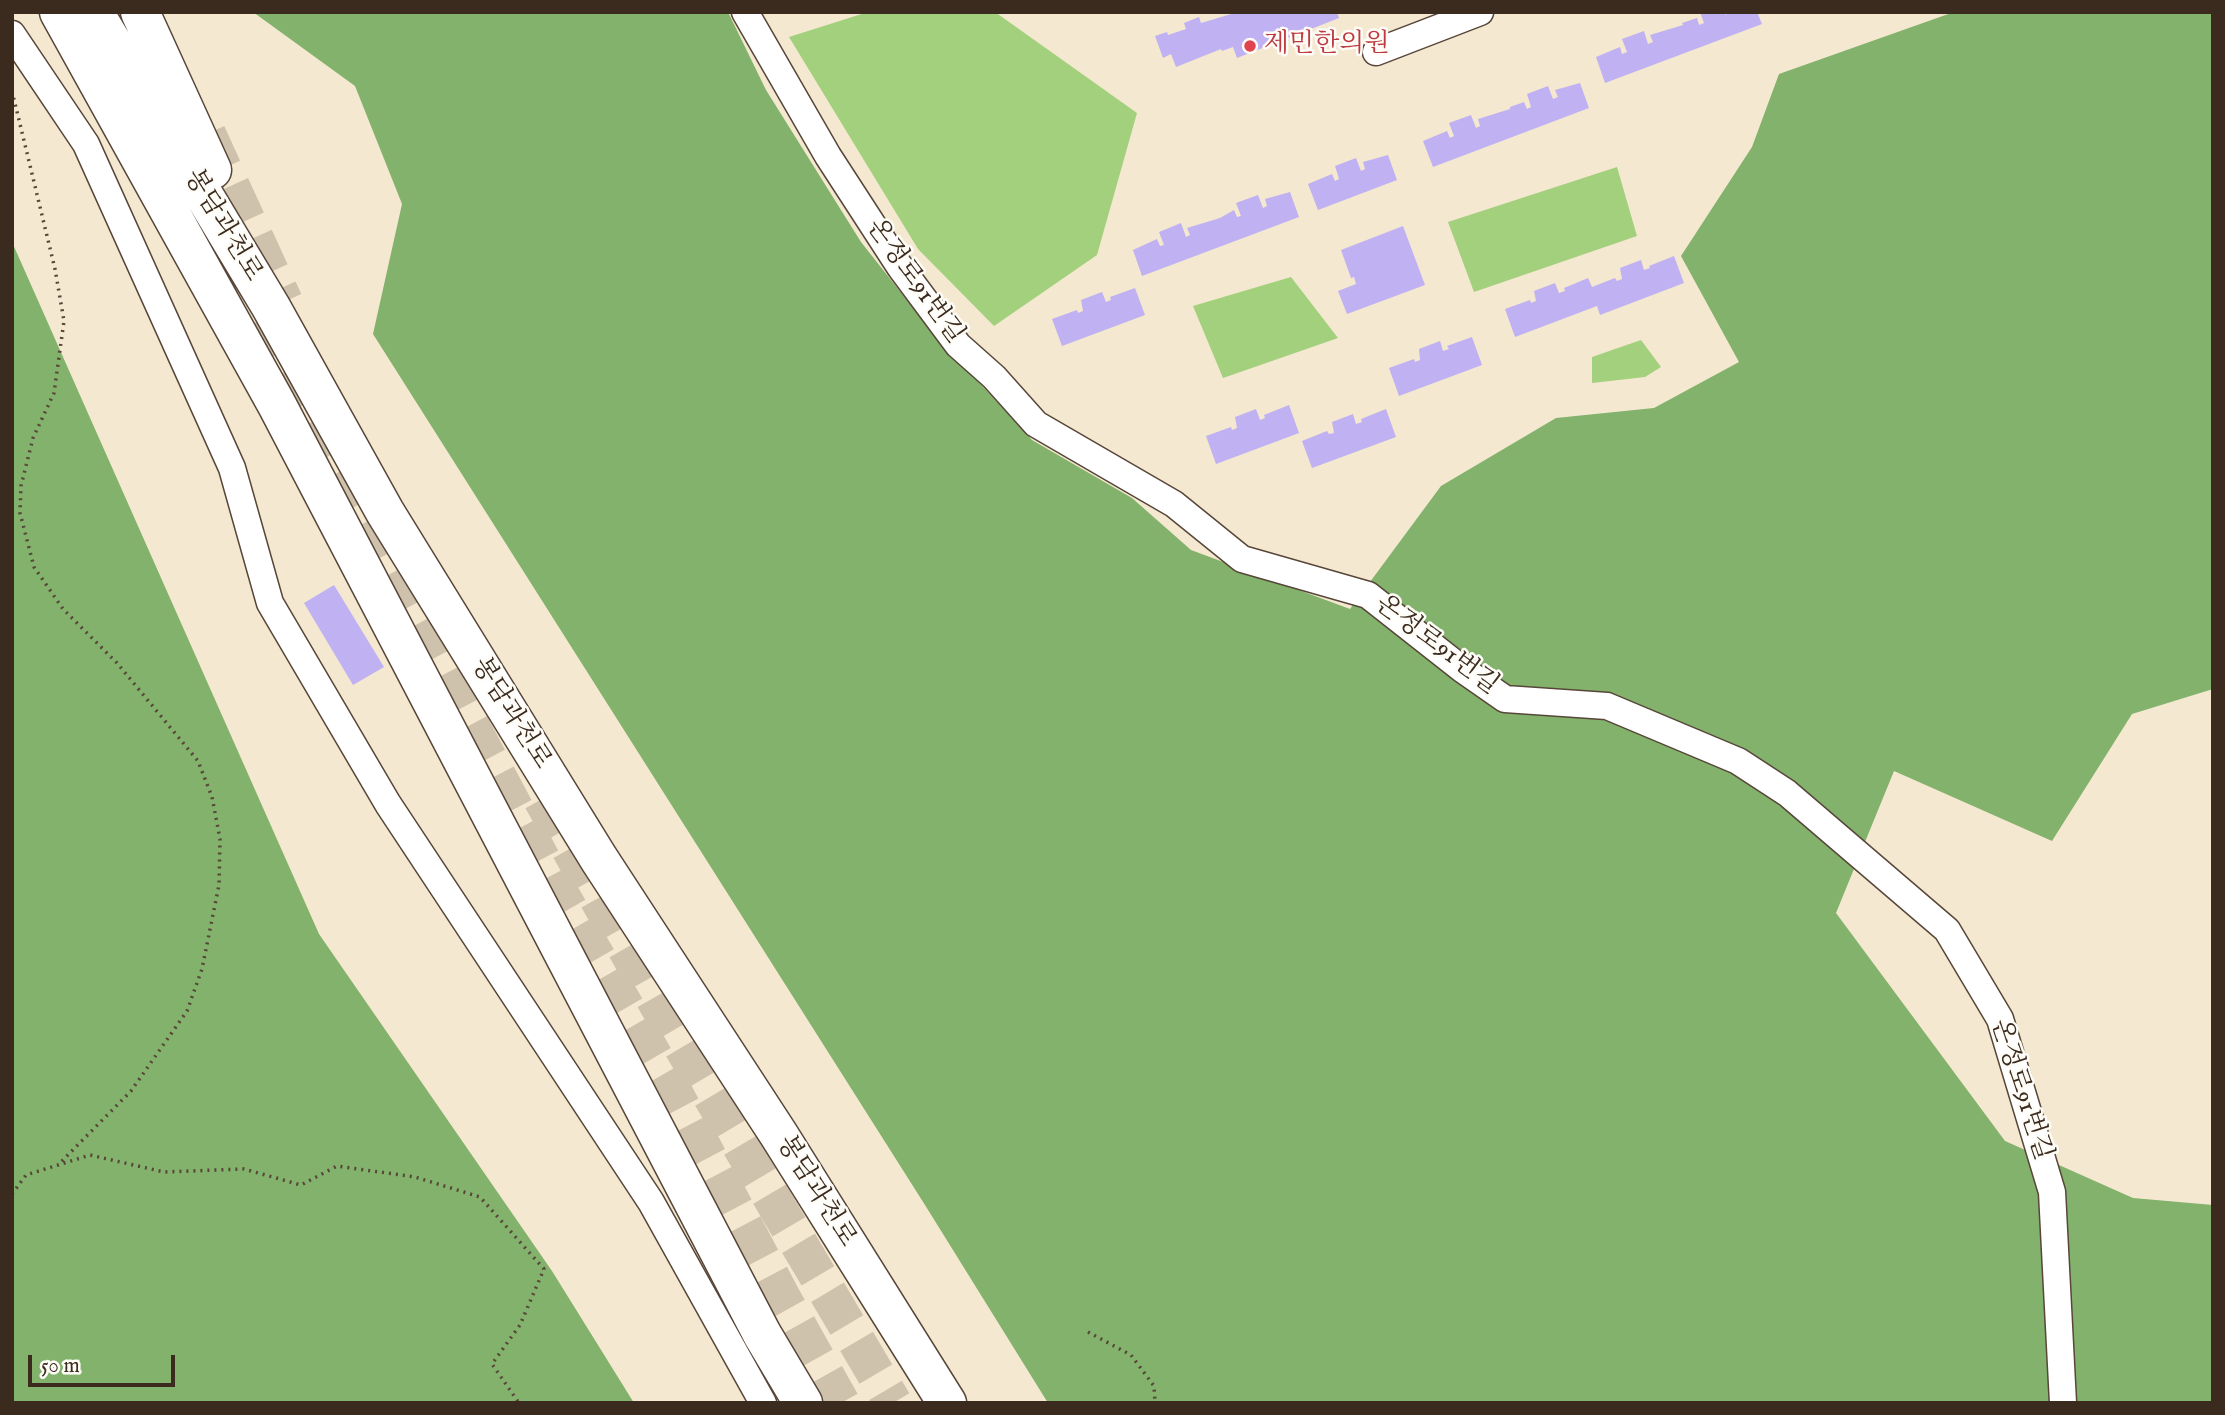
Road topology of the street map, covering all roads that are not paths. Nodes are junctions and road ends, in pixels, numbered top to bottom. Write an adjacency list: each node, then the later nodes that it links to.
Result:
1 (59, 12): 10 (highway, 봉담과천로)
2 (94, 12): 8 (highway, 봉담과천로)
3 (140, 12): 8 (highway)
4 (745, 12): 12 (street, 온정로91번길)
5 (1480, 12): 7 (street)
6 (12, 34): 9 (street)
7 (1377, 52)
8 (271, 307): 11 (highway, 봉담과천로)
9 (763, 1403)
10 (803, 1403)
11 (947, 1403)
12 (2063, 1403)

